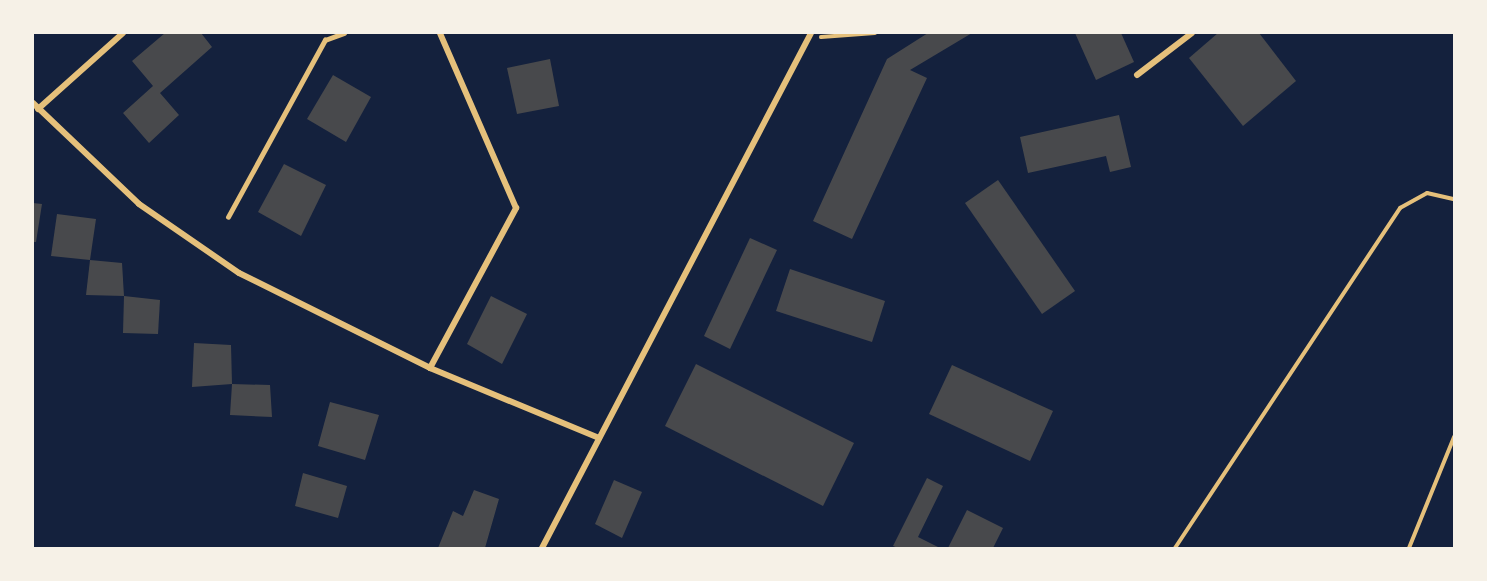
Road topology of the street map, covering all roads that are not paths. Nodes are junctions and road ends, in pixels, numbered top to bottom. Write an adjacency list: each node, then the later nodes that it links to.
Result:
1 (123, 33): 8 (street)
2 (344, 33): 9 (lane)
3 (440, 33): 10 (street)
4 (1192, 33): 6 (street)
5 (810, 35): 11 (street)
6 (1137, 75)
7 (33, 103): 8 (street)
8 (38, 110): 10 (street)
9 (228, 217)
10 (430, 368): 11 (street)
11 (599, 438): 12 (street)
12 (542, 548)

